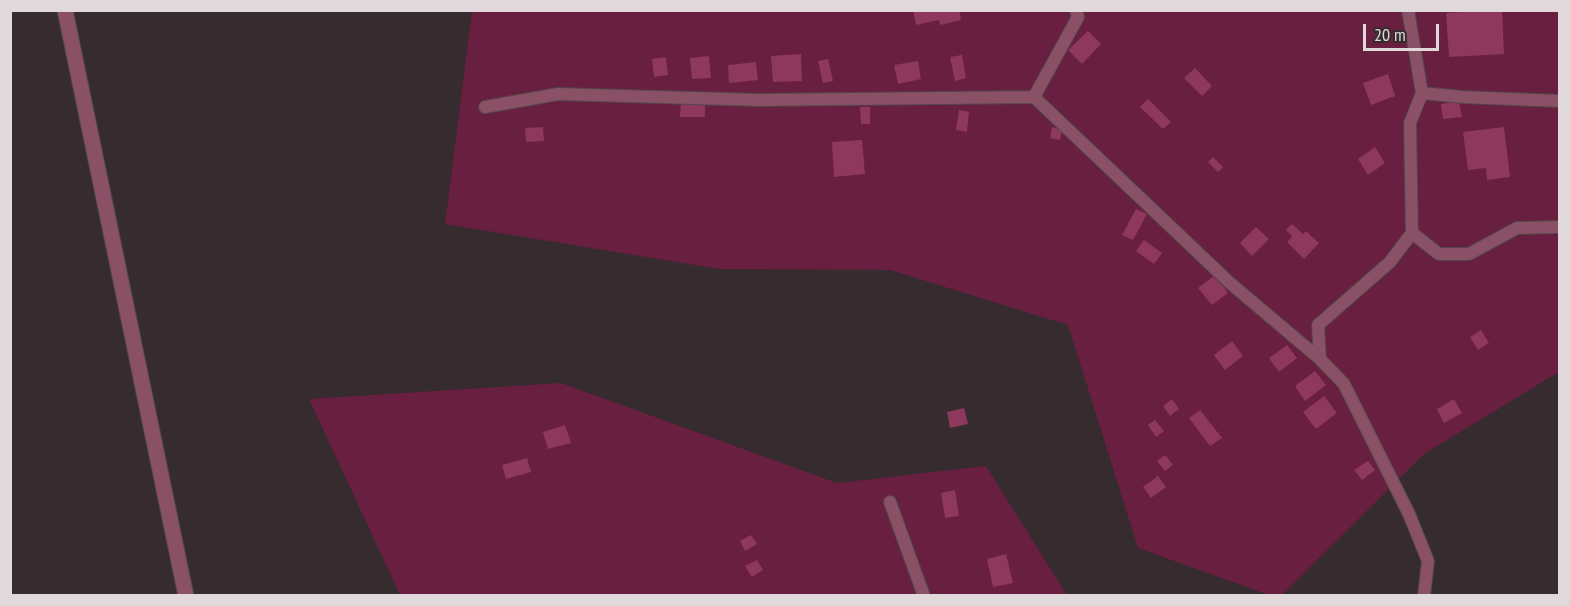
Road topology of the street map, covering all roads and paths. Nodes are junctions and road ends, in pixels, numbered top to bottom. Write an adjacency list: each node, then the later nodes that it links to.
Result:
1 (65, 10): 12 (street)
2 (1076, 10): 5 (lane)
3 (1408, 10): 4 (lane)
4 (1422, 93): 6 (lane); 9 (lane)
5 (1034, 97): 7 (lane); 10 (lane)
6 (1560, 101)
7 (485, 106)
8 (1560, 227): 9 (lane)
9 (1412, 233): 10 (lane)
10 (1320, 359): 14 (lane)
11 (890, 502): 13 (lane)
12 (186, 596)
13 (924, 596)
14 (1424, 596)

